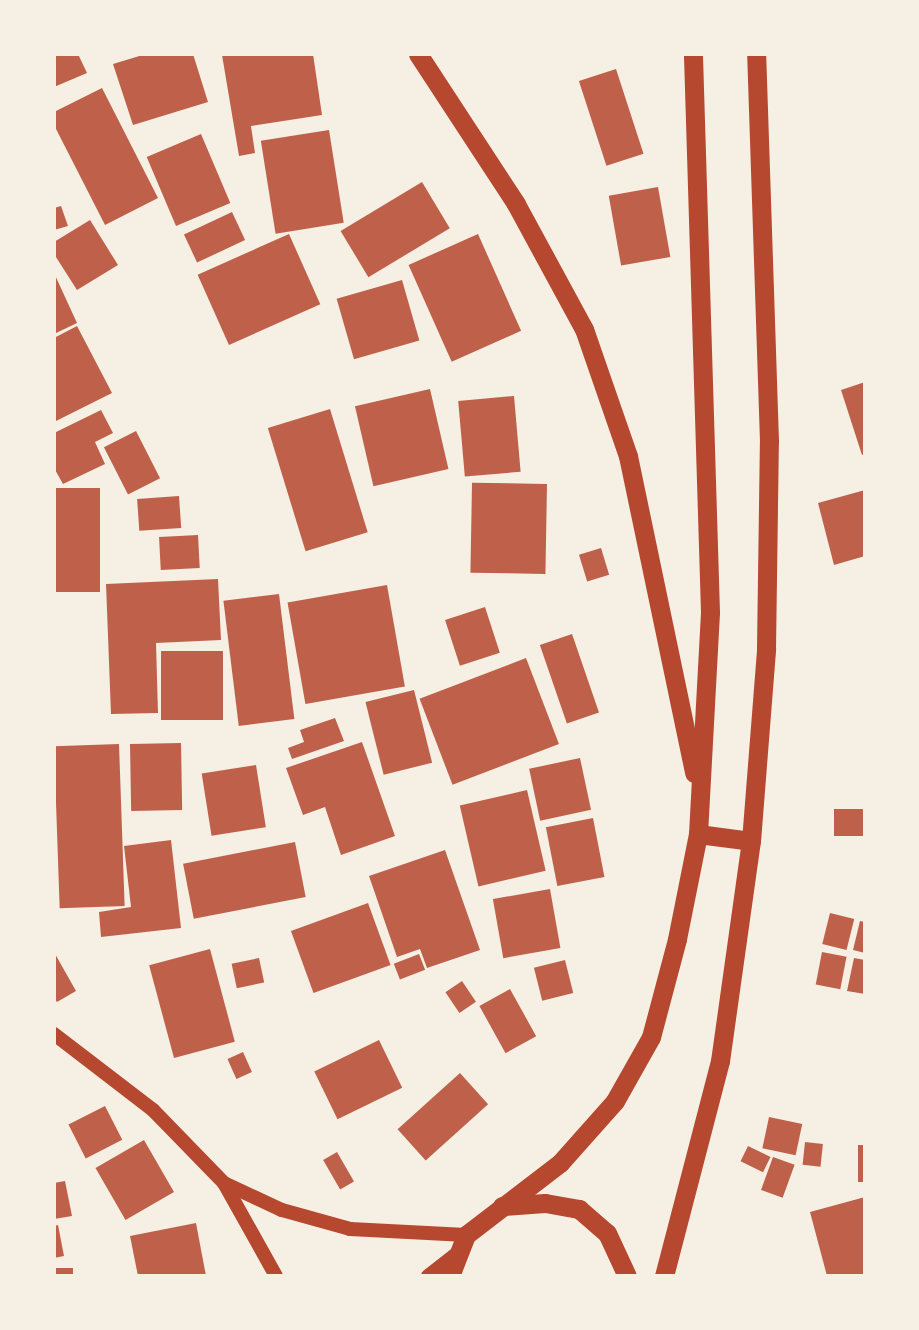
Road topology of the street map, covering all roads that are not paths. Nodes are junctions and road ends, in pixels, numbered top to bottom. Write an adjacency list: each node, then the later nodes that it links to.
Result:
1 (418, 54): 4 (highway)
2 (693, 54): 4 (highway)
3 (755, 54): 6 (highway)
4 (700, 803): 5 (highway)
5 (698, 834): 6 (highway); 9 (highway)
6 (751, 841): 15 (highway)
7 (54, 1034): 8 (main road)
8 (224, 1183): 10 (main road); 11 (main road)
9 (501, 1206): 10 (highway); 14 (highway)
10 (462, 1243): 12 (main road); 13 (highway)
11 (276, 1276)
12 (428, 1276)
13 (450, 1276)
14 (626, 1276)
15 (664, 1276)

